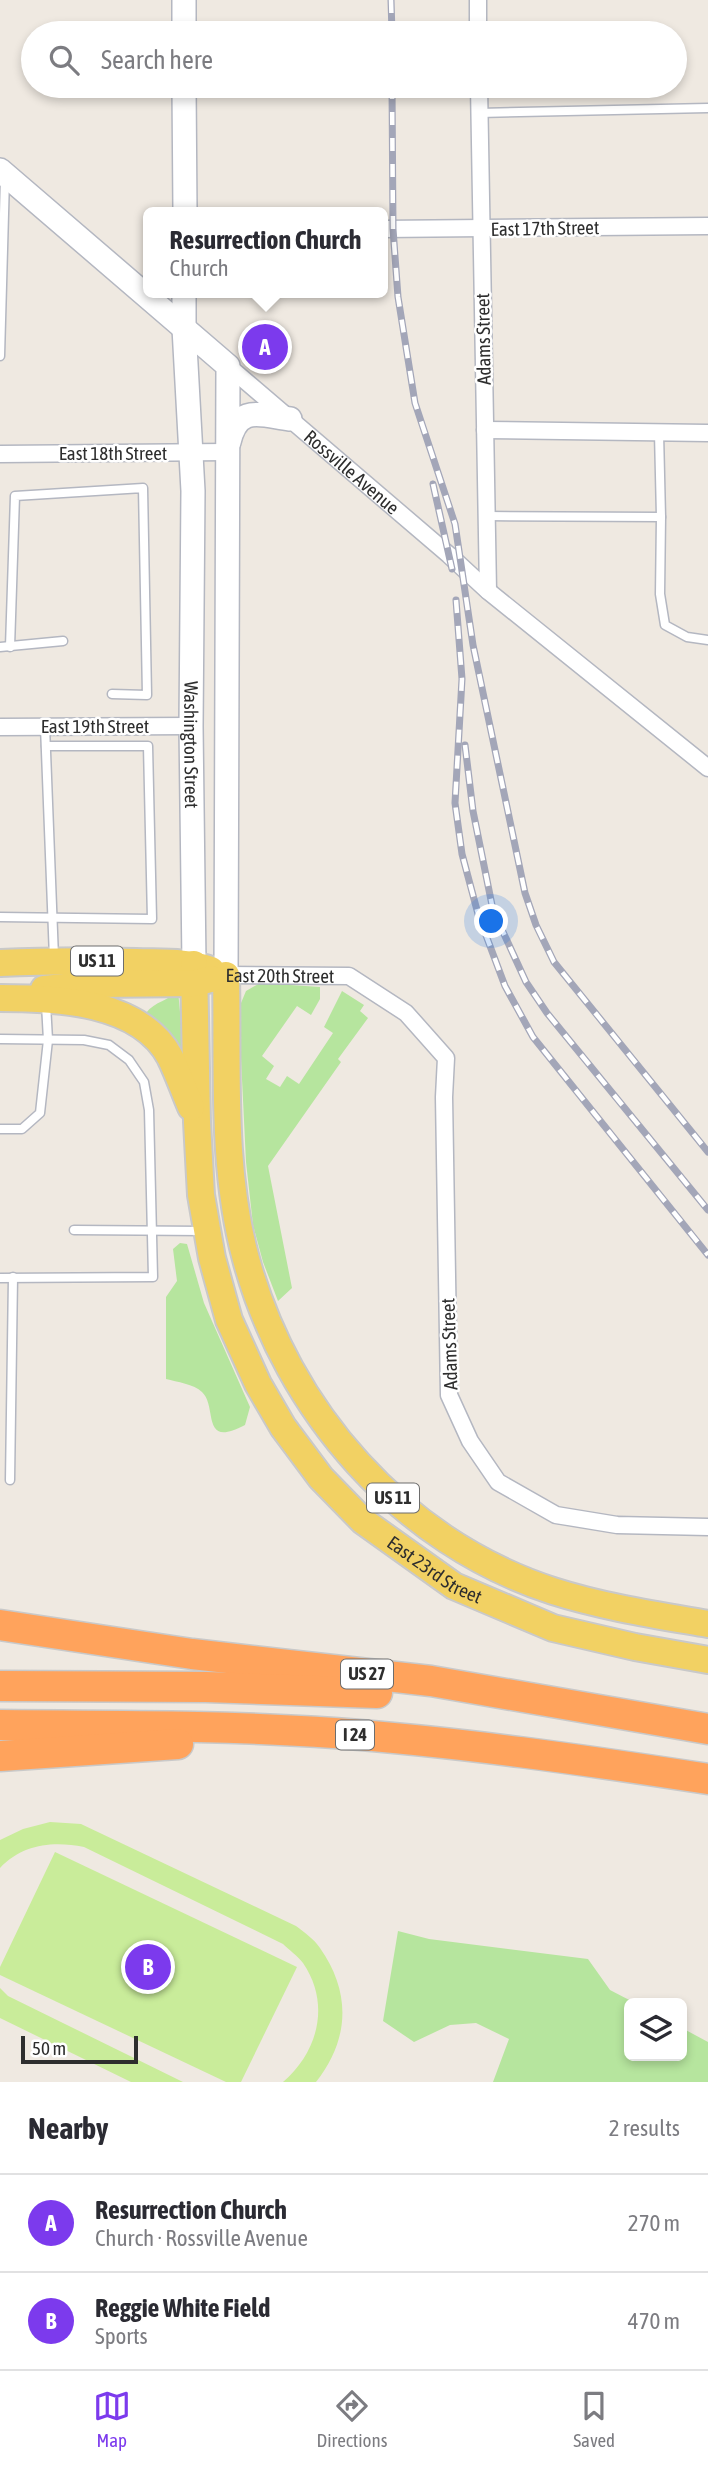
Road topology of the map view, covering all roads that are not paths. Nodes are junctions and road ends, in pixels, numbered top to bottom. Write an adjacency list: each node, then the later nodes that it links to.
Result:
1 (184, 0): 3 (street)
2 (478, 0): 4 (street)
3 (184, 21)
4 (478, 21)
5 (184, 98): 10 (street)
6 (479, 98): 8 (street, Adams Street)
7 (708, 108): 8 (lane)
8 (479, 113): 13 (street, Adams Street)
9 (3, 173): 14 (street, Rossville Avenue); 18 (lane)
10 (185, 207)
11 (708, 226): 13 (street, East 17th Street)
12 (388, 229): 13 (street, East 17th Street)
13 (480, 229): 21 (street, Adams Street)
14 (143, 293)
15 (149, 298): 17 (street, Rossville Avenue)
16 (184, 298): 17 (street, Washington Street)
17 (184, 328): 19 (street, Rossville Avenue); 24 (street, Washington Street)
18 (0, 356)
19 (228, 366): 20 (street, Rossville Avenue); 25 (street, Washington Street)
20 (290, 419): 25 (street); 29 (street, Rossville Avenue)
21 (485, 430): 22 (street); 27 (street, Adams Street)
22 (659, 433): 23 (street); 28 (lane)
23 (708, 433)
24 (190, 452): 25 (street, East 18th Street); 26 (street, East 18th Street); 37 (street, Washington Street)
25 (227, 452): 45 (street, Washington Street)
26 (0, 454)
27 (486, 516): 28 (lane); 29 (street, Adams Street)
28 (661, 517): 30 (lane)
29 (488, 591): 39 (street, Rossville Avenue)
30 (708, 640)
31 (63, 641): 33 (lane)
32 (0, 647): 33 (lane)
33 (10, 647): 34 (lane)
34 (113, 694)
35 (0, 726): 36 (street, East 19th Street)
36 (45, 726): 37 (street, East 19th Street); 38 (lane)
37 (191, 726): 44 (street, Washington Street)
38 (46, 746): 41 (lane); 41 (lane)
39 (708, 768)
40 (0, 917): 41 (lane)
41 (52, 917): 42 (lane)
42 (54, 961): 43 (main road, East 20th Street / US 11); 44 (main road, East 20th Street / US 11)
43 (0, 963)
44 (194, 974): 45 (main road, East 20th Street / US 11); 46 (main road); 51 (main road, Washington Street)
45 (226, 975): 50 (street, East 20th Street); 54 (main road, Washington Street / US 11)
46 (2, 998): 47 (main road, US 11)
47 (46, 1001): 49 (lane); 51 (main road, US 11)
48 (0, 1039): 49 (lane)
49 (48, 1040): 52 (lane); 56 (lane)
50 (446, 1058): 61 (street, Adams Street)
51 (197, 1122): 53 (main road, Washington Street / US 11)
52 (0, 1129)
53 (201, 1195): 57 (main road, East 23rd Street / US 11)
54 (235, 1201): 62 (main road, East 23rd Street / US 11)
55 (74, 1230): 56 (lane)
56 (152, 1230): 57 (lane); 59 (lane)
57 (207, 1231): 64 (main road, East 23rd Street / US 11)
58 (0, 1278): 59 (lane)
59 (13, 1278): 60 (lane)
60 (10, 1480)
61 (708, 1527)
62 (708, 1624)
63 (8, 1625): 67 (highway, US 27)
64 (708, 1660)
65 (0, 1686): 67 (highway, I 24)
66 (0, 1725): 68 (highway, I 24)
67 (708, 1730)
68 (333, 1733): 69 (highway); 70 (highway, I 24)
69 (0, 1756)
70 (708, 1779)

